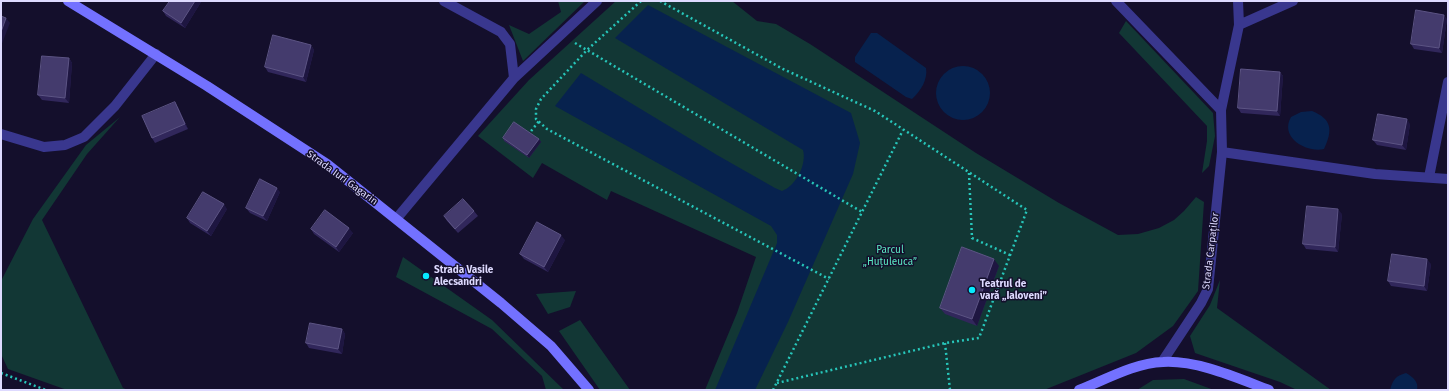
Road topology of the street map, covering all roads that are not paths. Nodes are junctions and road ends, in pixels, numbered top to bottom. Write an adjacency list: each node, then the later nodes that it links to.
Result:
1 (68, 1): 8 (main road, Strada Iuri Gagarin)
2 (444, 1): 9 (street)
3 (597, 1): 9 (street)
4 (1116, 1): 11 (street)
5 (1238, 1): 7 (street, Strada Carpaților)
6 (1293, 1): 7 (street)
7 (1240, 25): 11 (street, Strada Carpaților)
8 (156, 54): 12 (street); 16 (main road, Strada Iuri Gagarin)
9 (514, 78): 16 (street)
10 (1448, 82): 14 (street)
11 (1221, 110): 13 (street, Strada Carpaților)
12 (1, 134)
13 (1222, 152): 14 (street); 17 (street, Strada Carpaților)
14 (1429, 177): 15 (street)
15 (1448, 179)
16 (396, 218): 18 (main road, Strada Iuri Gagarin)
17 (1162, 362): 19 (main road); 20 (main road)
18 (589, 390)
19 (1078, 390)
20 (1269, 390)

